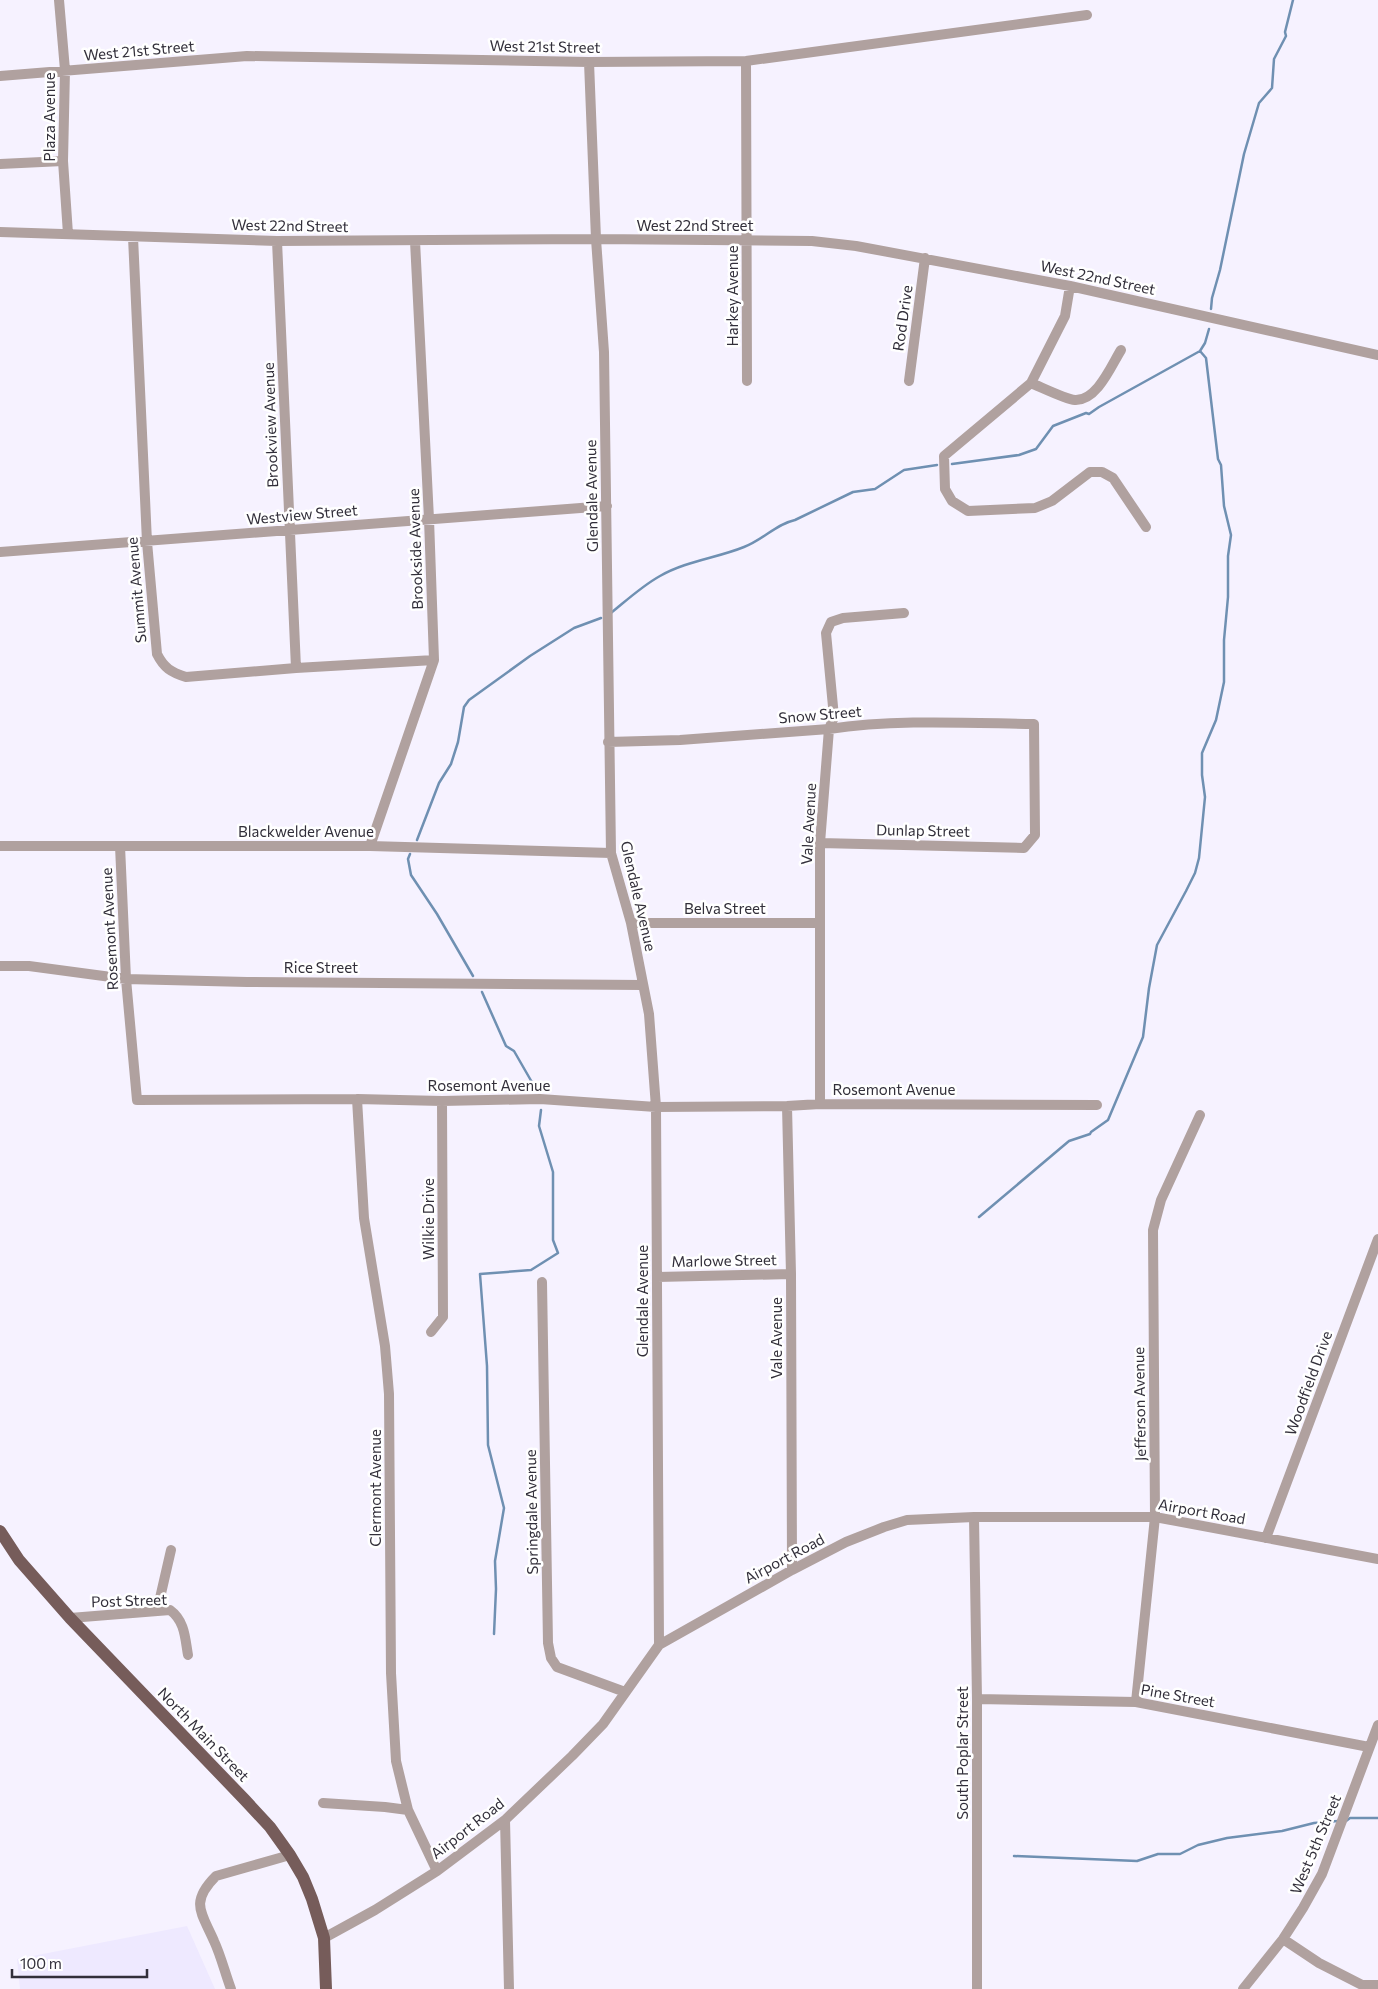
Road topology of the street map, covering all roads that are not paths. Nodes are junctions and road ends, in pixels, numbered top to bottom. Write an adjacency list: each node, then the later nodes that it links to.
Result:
1 (59, 0): 5 (street, Plaza Avenue)
2 (1087, 15): 3 (street, West 21st Street)
3 (746, 61): 4 (street, West 21st Street); 15 (street, Harkey Avenue)
4 (589, 62): 5 (street, West 21st Street); 12 (street, Glendale Avenue)
5 (65, 70): 6 (street, West 21st Street); 7 (street, Plaza Avenue)
6 (0, 76)
7 (63, 161): 8 (street); 10 (street, Plaza Avenue)
8 (4, 164)
9 (0, 232): 10 (street, West 22nd Street)
10 (68, 234): 11 (street, West 22nd Street)
11 (133, 237): 13 (street, West 22nd Street); 27 (street, Summit Avenue)
12 (596, 239): 14 (street, West 22nd Street); 15 (street, West 22nd Street); 23 (street, Glendale Avenue)
13 (277, 240): 14 (street, West 22nd Street); 26 (street, Brookview Avenue)
14 (415, 240): 24 (street, Brookside Avenue)
15 (746, 240): 16 (street, West 22nd Street); 20 (street, Harkey Avenue)
16 (925, 258): 17 (street, West 22nd Street); 21 (street, Rod Drive)
17 (1070, 286): 19 (street, West 22nd Street); 22 (street)
18 (1122, 350): 22 (street)
19 (1378, 356)
20 (747, 381)
21 (909, 381)
22 (1030, 382): 25 (street)
23 (607, 506): 24 (street, Westview Street); 33 (street, Glendale Avenue)
24 (429, 519): 26 (street, Westview Street); 30 (street, Brookside Avenue)
25 (1146, 527)
26 (289, 530): 27 (street, Westview Street); 31 (street, Brookview Avenue)
27 (147, 542): 28 (street, Westview Street); 31 (street, Summit Avenue)
28 (0, 552)
29 (904, 613): 32 (street, Vale Avenue)
30 (434, 660): 31 (street, Summit Avenue); 37 (street, Brookside Avenue)
31 (296, 668)
32 (829, 729): 33 (street, Snow Street); 34 (street, Vale Avenue); 38 (street, Snow Street)
33 (608, 742): 39 (street, Glendale Avenue)
34 (820, 843): 38 (street, Dunlap Street); 40 (street, Vale Avenue)
35 (0, 846): 36 (street, Blackwelder Avenue)
36 (120, 846): 37 (street, Blackwelder Avenue); 43 (street, Rosemont Avenue)
37 (370, 846): 39 (street, Blackwelder Avenue)
38 (1024, 848)
39 (611, 853): 41 (street, Glendale Avenue)
40 (819, 923): 41 (street, Belva Street); 47 (street, Vale Avenue)
41 (631, 924): 44 (street, Glendale Avenue)
42 (0, 966): 43 (street, Rice Street)
43 (126, 979): 44 (street, Rice Street); 45 (street, Rosemont Avenue)
44 (643, 985): 49 (street, Glendale Avenue)
45 (357, 1099): 46 (street, Rosemont Avenue); 74 (street, Clermont Avenue)
46 (442, 1101): 49 (street, Rosemont Avenue); 56 (street, Wilkie Drive)
47 (820, 1104): 48 (street, Rosemont Avenue); 50 (street, Rosemont Avenue)
48 (1097, 1105)
49 (656, 1106): 50 (street, Rosemont Avenue); 54 (street, Glendale Avenue)
50 (788, 1106): 53 (street, Vale Avenue)
51 (1200, 1115): 58 (street, Jefferson Avenue)
52 (1378, 1239): 60 (street, Woodfield Drive)
53 (791, 1274): 54 (street, Marlowe Street); 63 (street, Vale Avenue)
54 (657, 1277): 66 (street, Glendale Avenue)
55 (542, 1282): 68 (street, Springdale Avenue)
56 (431, 1332)
57 (974, 1517): 58 (street, Airport Road); 63 (street, Airport Road); 69 (street, South Poplar Street)
58 (1155, 1517): 60 (street, Airport Road); 70 (street, Jefferson Avenue)
59 (0, 1531): 65 (main road, North Main Street)
60 (1266, 1538): 62 (street, Airport Road)
61 (171, 1550): 64 (street)
62 (1378, 1559)
63 (792, 1570): 66 (street, Airport Road)
64 (157, 1611): 65 (street, Post Street); 67 (street, Post Street)
65 (70, 1618): 76 (main road, North Main Street)
66 (659, 1645): 68 (street, Airport Road)
67 (188, 1655)
68 (625, 1692): 75 (street, Airport Road)
69 (978, 1699): 70 (street, Pine Street); 84 (street, South Poplar Street)
70 (1136, 1702): 72 (street, Pine Street)
71 (1378, 1725): 72 (street, West 5th Street)
72 (1370, 1747): 79 (street, West 5th Street)
73 (323, 1803): 74 (street)
74 (408, 1810): 77 (street, Clermont Avenue)
75 (505, 1820): 77 (street, Airport Road); 83 (street)
76 (290, 1855): 78 (main road, North Main Street); 81 (street)
77 (437, 1871): 78 (street, Airport Road)
78 (324, 1938): 82 (main road, North Main Street)
79 (1283, 1939): 80 (street); 85 (street, West 5th Street)
80 (1378, 1985)
81 (230, 1989)
82 (326, 1989)
83 (510, 1989)
84 (977, 1989)
85 (1243, 1989)

